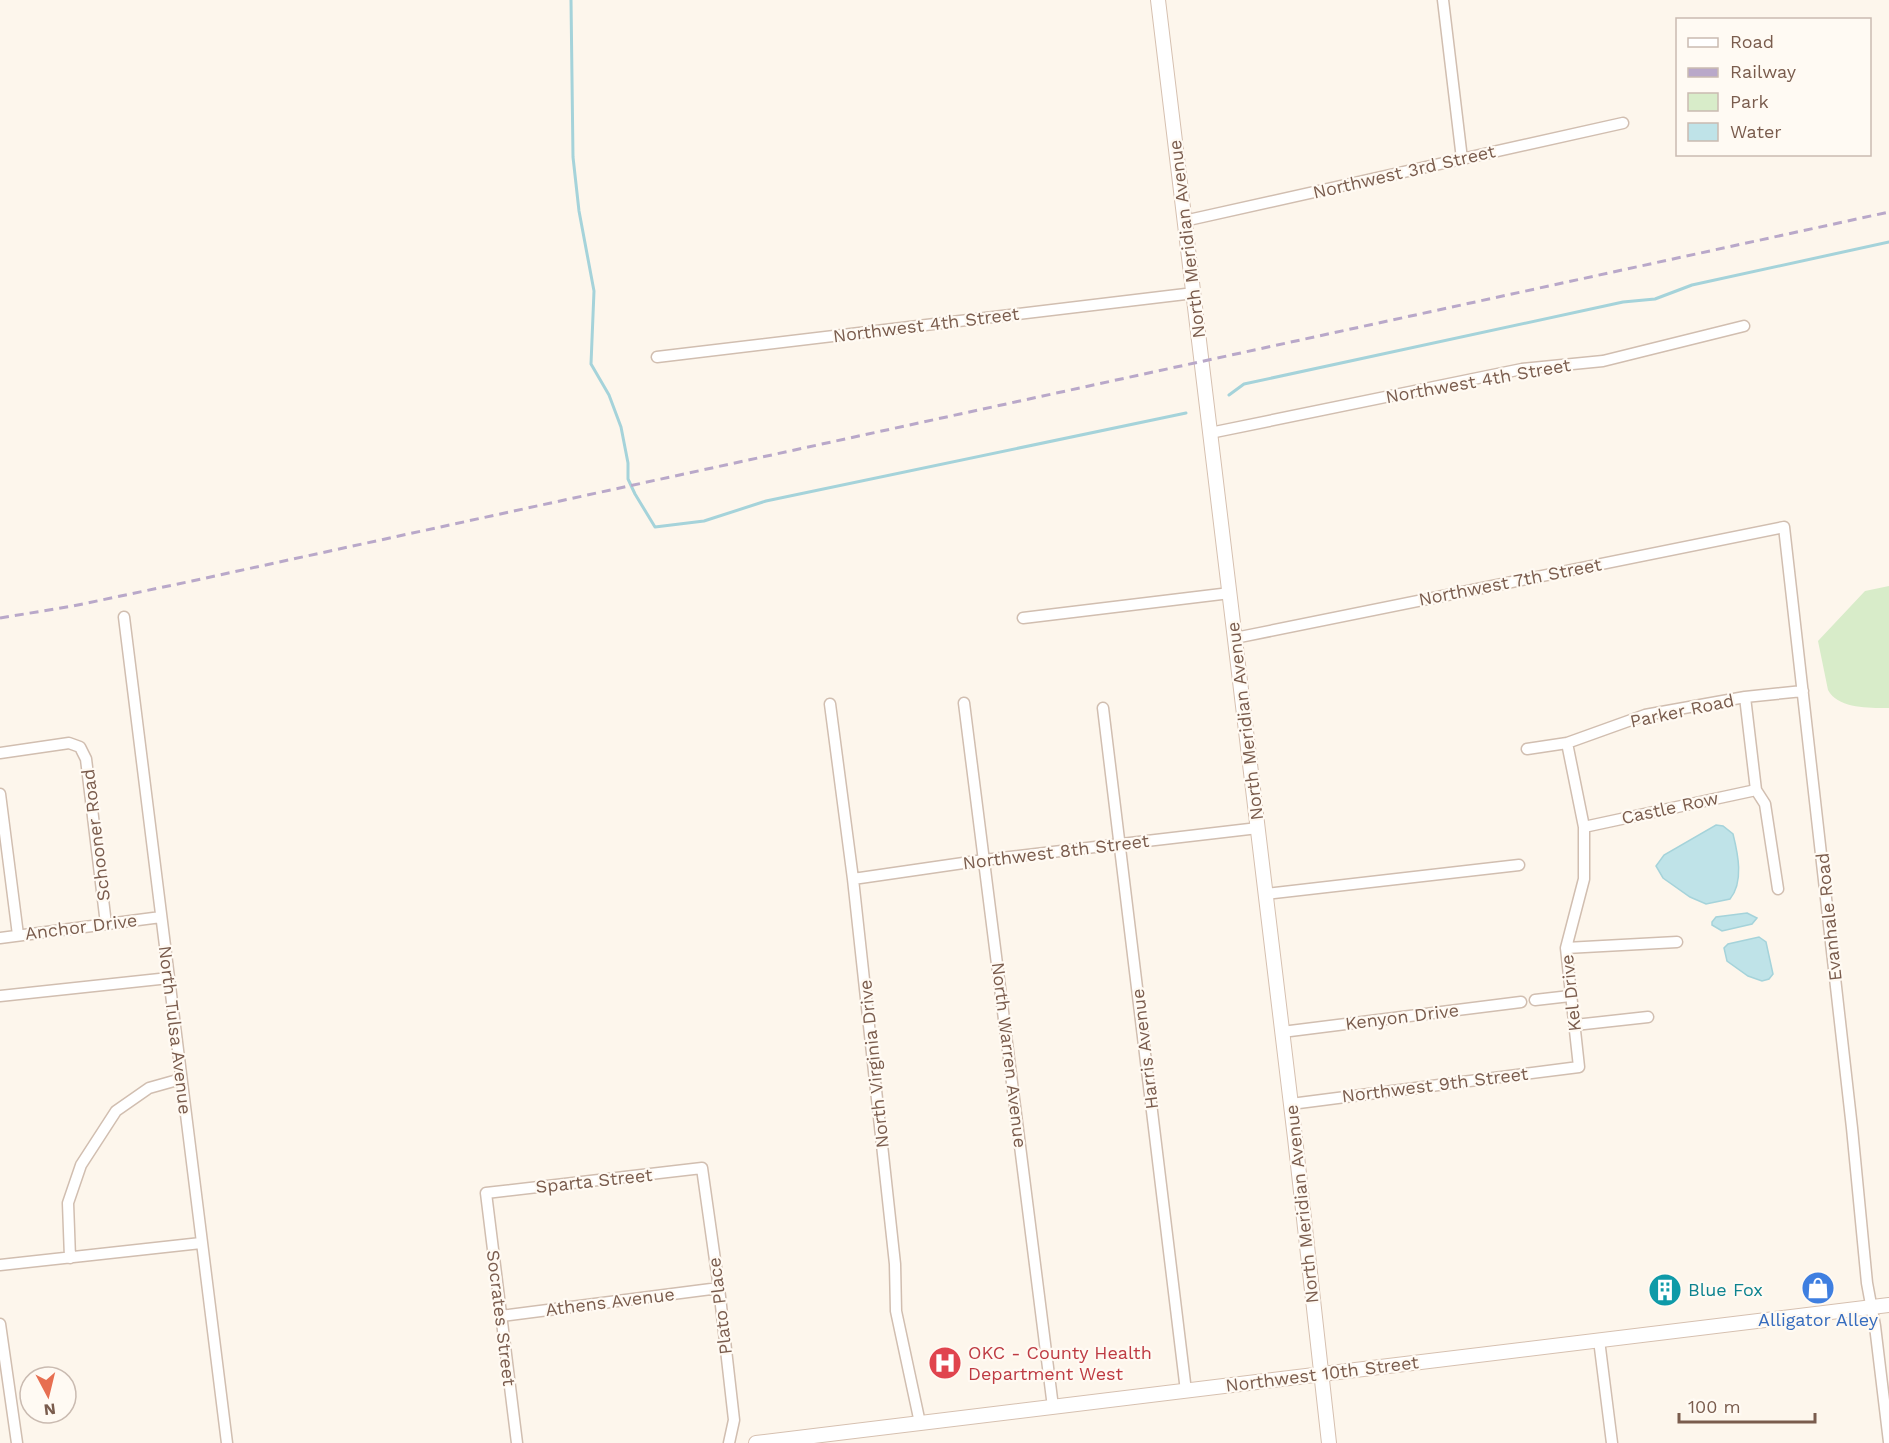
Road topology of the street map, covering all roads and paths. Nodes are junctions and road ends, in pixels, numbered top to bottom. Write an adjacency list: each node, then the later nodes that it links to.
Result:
1 (1158, 0): 5 (main road, North Meridian Avenue)
2 (1443, 0): 4 (street)
3 (1623, 123): 4 (street, Northwest 3rd Street)
4 (1462, 159): 5 (street, Northwest 3rd Street)
5 (1184, 221): 6 (main road, North Meridian Avenue)
6 (1194, 293): 8 (street, Northwest 4th Street); 9 (main road, North Meridian Avenue)
7 (1744, 326): 9 (street, Northwest 4th Street)
8 (657, 357)
9 (1210, 433): 11 (main road, North Meridian Avenue)
10 (1784, 527): 14 (street, Northwest 7th Street); 15 (street, Evanhale Road)
11 (1230, 593): 13 (street); 14 (main road, North Meridian Avenue)
12 (124, 617): 33 (street, North Tulsa Avenue)
13 (1023, 618)
14 (1235, 638): 26 (main road, North Meridian Avenue)
15 (1803, 691): 16 (street, Parker Road); 57 (street, Evanhale Road)
16 (1745, 697): 20 (street, Parker Road); 23 (street)
17 (964, 703): 28 (street, North Warren Avenue)
18 (830, 704): 30 (street, North Virginia Drive)
19 (1103, 708): 27 (street, Harris Avenue)
20 (1567, 743): 21 (street, Parker Road); 25 (street, Kel Drive)
21 (1527, 749)
22 (0, 753): 34 (street, Schooner Road)
23 (1756, 790): 25 (street, Castle Row); 31 (street)
24 (0, 794): 35 (street)
25 (1584, 827): 38 (street, Kel Drive)
26 (1258, 828): 27 (street, Northwest 8th Street); 32 (main road, North Meridian Avenue)
27 (1120, 844): 28 (street, Northwest 8th Street); 62 (street, Harris Avenue)
28 (984, 860): 30 (street, Northwest 8th Street); 63 (street, North Warren Avenue)
29 (1519, 865): 32 (street)
30 (853, 879): 64 (street, North Virginia Drive)
31 (1778, 889)
32 (1266, 894): 46 (main road, North Meridian Avenue)
33 (161, 917): 34 (street, Anchor Drive); 39 (street, North Tulsa Avenue)
34 (106, 924): 35 (street, Anchor Drive)
35 (18, 935): 36 (street, Anchor Drive)
36 (0, 938)
37 (1677, 942): 38 (street)
38 (1566, 948): 41 (street, Kel Drive)
39 (170, 978): 40 (street); 48 (street, North Tulsa Avenue)
40 (0, 996)
41 (1570, 996): 42 (street); 45 (street, Kel Drive)
42 (1535, 1000)
43 (1521, 1002): 46 (street, Kenyon Drive)
44 (1648, 1017): 45 (street)
45 (1575, 1025): 47 (street, Kel Drive)
46 (1282, 1032): 49 (main road, North Meridian Avenue)
47 (1579, 1067): 49 (street, Northwest 9th Street)
48 (181, 1079): 52 (street, North Tulsa Avenue); 53 (street)
49 (1291, 1104): 61 (main road, North Meridian Avenue)
50 (702, 1168): 51 (street, Sparta Street); 55 (street, Plato Place)
51 (486, 1193): 58 (street, Socrates Street)
52 (201, 1243): 53 (street); 67 (street, North Tulsa Avenue)
53 (70, 1258): 54 (street)
54 (0, 1265)
55 (719, 1288): 58 (street, Athens Avenue); 69 (street, Plato Place)
56 (1889, 1305): 57 (main road, Northwest 10th Street)
57 (1871, 1308): 60 (main road, Northwest 10th Street); 65 (street, Evanhale Road)
58 (501, 1316): 68 (street, Socrates Street)
59 (0, 1324): 66 (street)
60 (1599, 1340): 61 (main road, Northwest 10th Street); 72 (street)
61 (1321, 1374): 62 (main road, Northwest 10th Street); 71 (main road, North Meridian Avenue)
62 (1186, 1391): 63 (main road, Northwest 10th Street)
63 (1053, 1407): 64 (main road, Northwest 10th Street)
64 (920, 1423): 70 (main road, Northwest 10th Street)
65 (1889, 1442)
66 (17, 1443)
67 (227, 1443)
68 (517, 1443)
69 (729, 1443)
70 (756, 1443)
71 (1329, 1443)
72 (1612, 1443)

